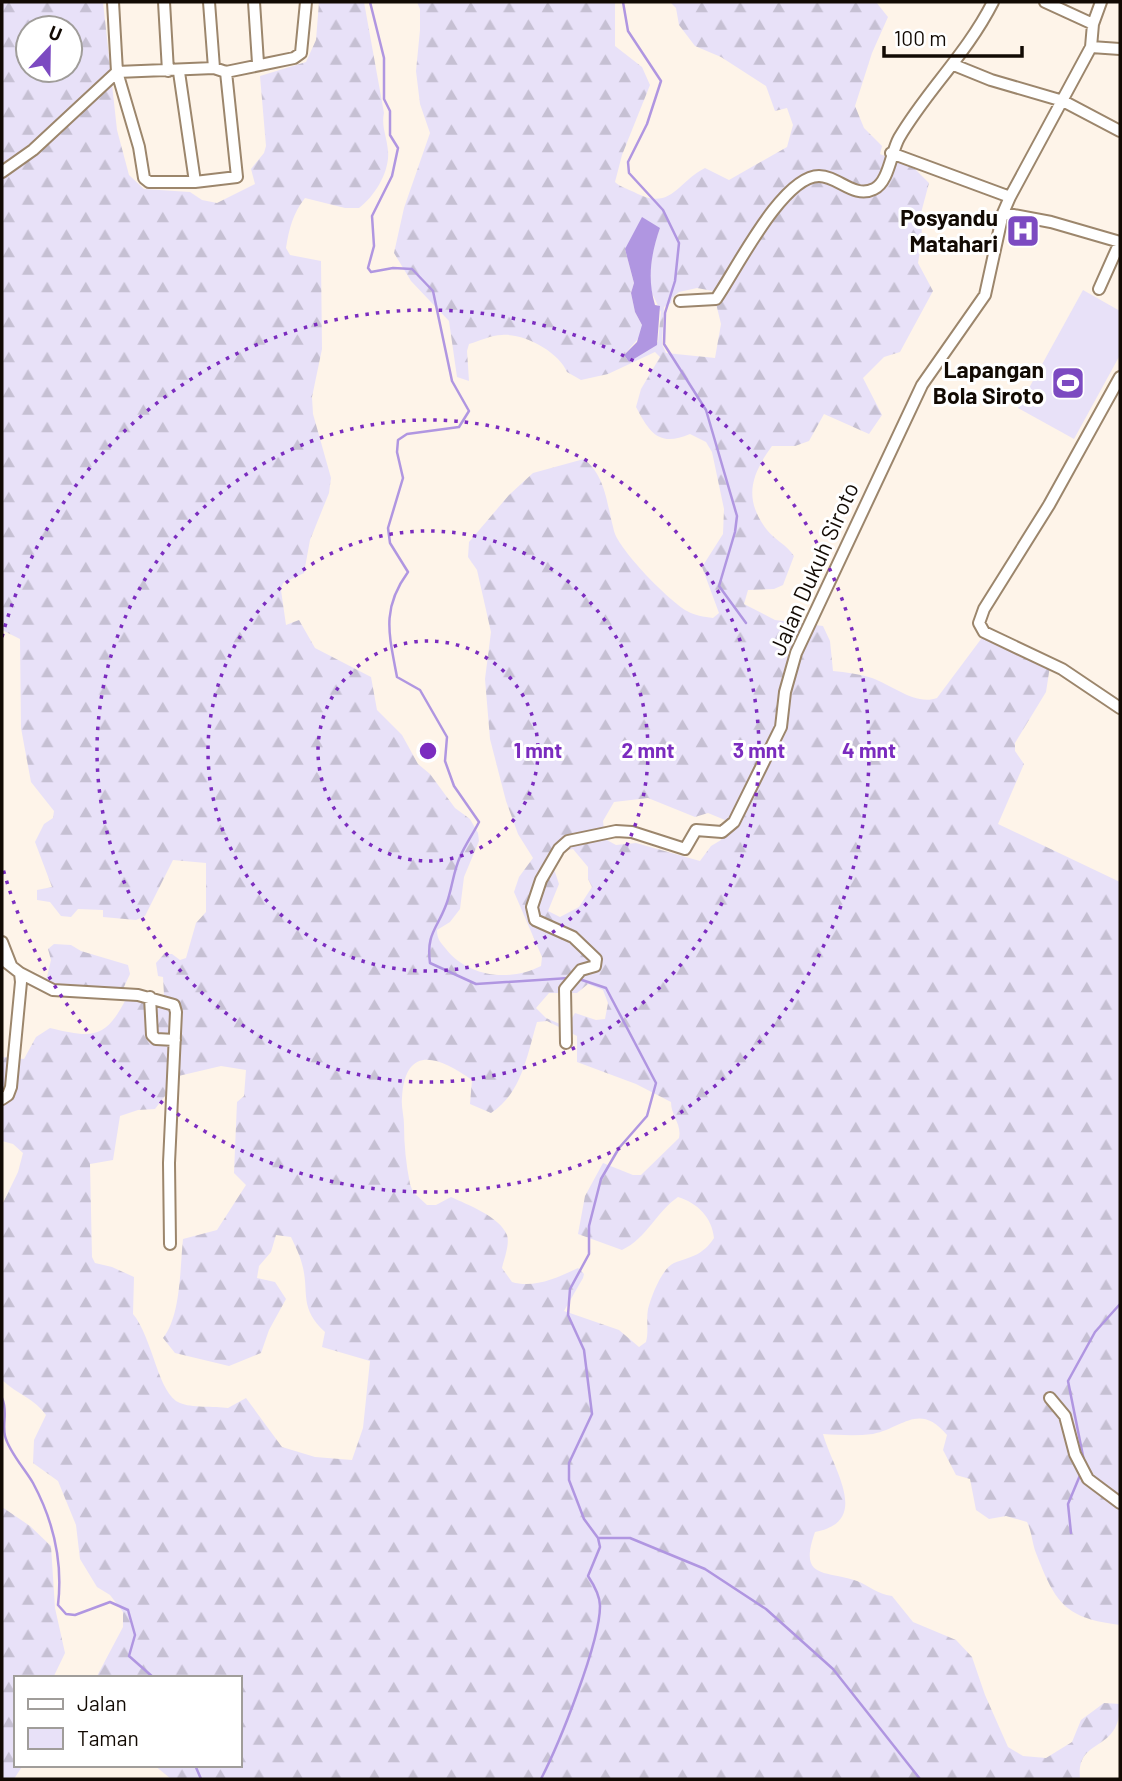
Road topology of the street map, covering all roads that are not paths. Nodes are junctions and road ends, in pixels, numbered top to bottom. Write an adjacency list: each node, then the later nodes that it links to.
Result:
1 (113, 2): 16 (street)
2 (164, 2): 15 (street)
3 (209, 2): 14 (street)
4 (254, 2): 12 (street)
5 (306, 2): 12 (street)
6 (993, 2): 13 (street)
7 (1045, 2): 9 (street)
8 (1101, 2): 9 (street, Jalan Dukuh Siroto)
9 (1093, 24): 10 (street, Jalan Dukuh Siroto)
10 (1091, 47): 11 (street); 18 (street, Jalan Dukuh Siroto)
11 (1120, 49)
12 (258, 63): 17 (street)
13 (954, 65): 18 (street); 20 (street)
14 (214, 68): 15 (street); 17 (street)
15 (173, 71): 16 (street); 22 (street)
16 (117, 72): 21 (street); 22 (street)
17 (226, 72): 22 (street)
18 (1063, 102): 19 (street); 23 (street, Jalan Dukuh Siroto)
19 (1120, 131)
20 (891, 153): 23 (street); 27 (street)
21 (2, 172)
22 (195, 182)
23 (1010, 197): 24 (street, Jalan Dukuh Siroto)
24 (1003, 213): 25 (street); 35 (street, Jalan Dukuh Siroto)
25 (1120, 242): 26 (street)
26 (1099, 289)
27 (680, 301)
28 (1120, 377): 29 (street)
29 (1120, 708)
30 (2, 942): 31 (street)
31 (6, 962): 32 (street)
32 (20, 973): 33 (street); 36 (street)
33 (150, 997): 34 (street); 34 (street)
34 (175, 1040): 37 (street)
35 (566, 1043)
36 (2, 1099)
37 (170, 1244)
38 (1049, 1398): 39 (street)
39 (1120, 1503)

